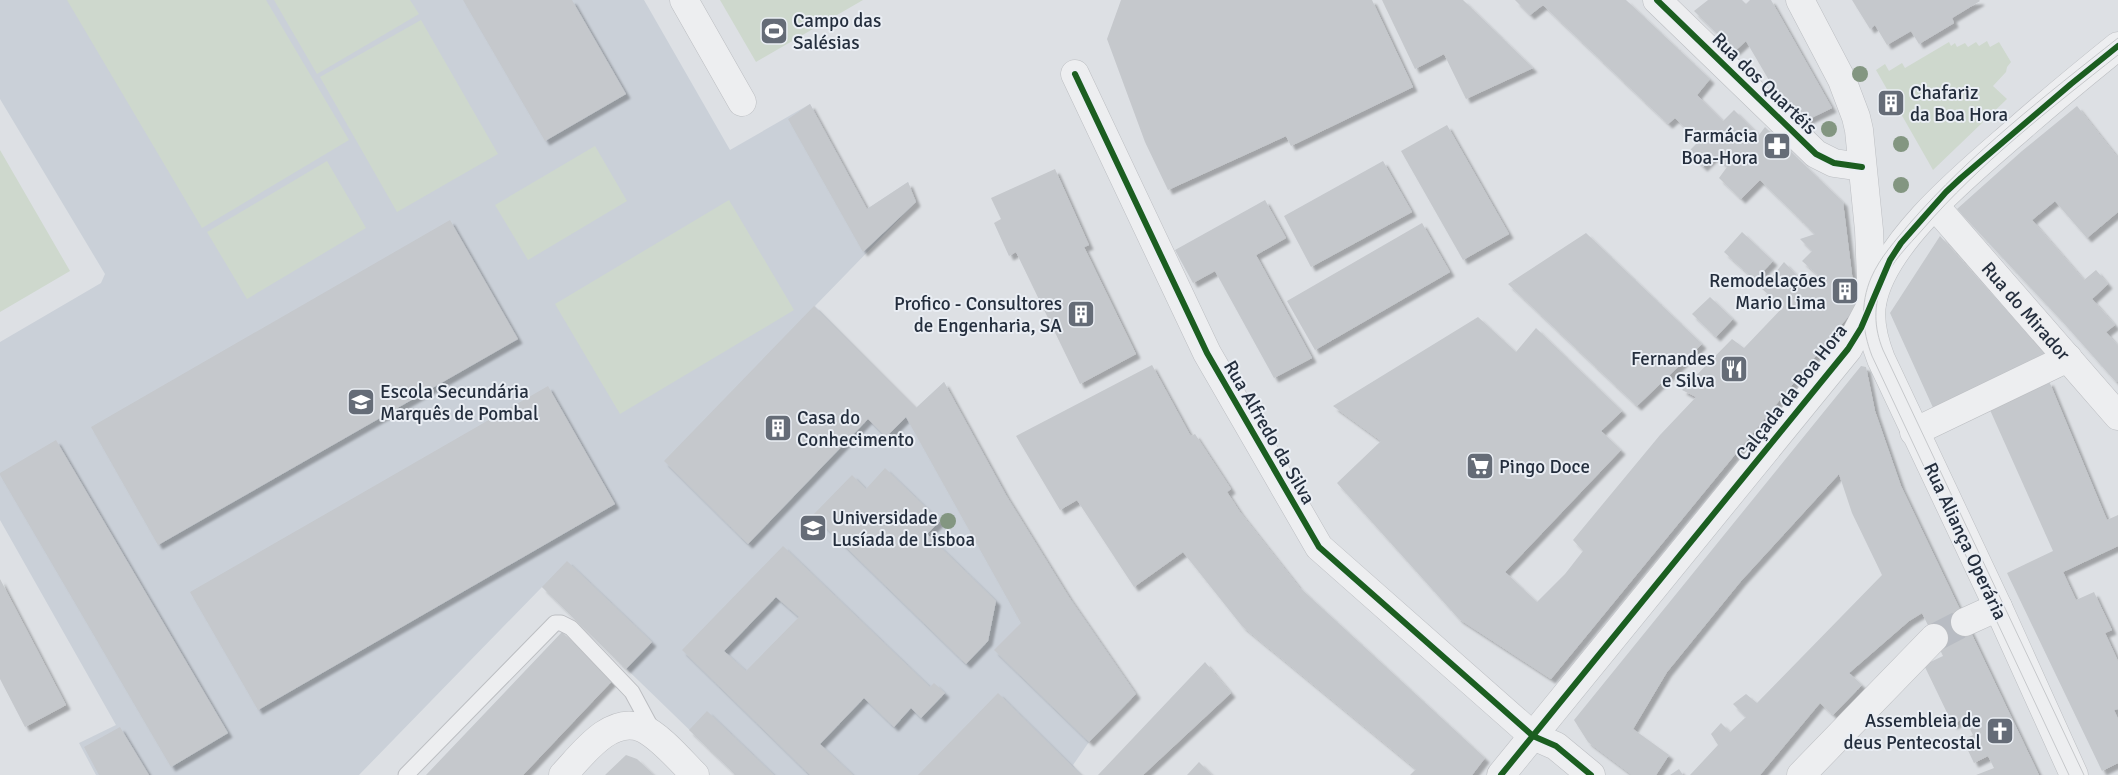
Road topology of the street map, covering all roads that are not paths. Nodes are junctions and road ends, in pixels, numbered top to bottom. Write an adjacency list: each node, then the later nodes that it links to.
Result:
1 (684, 0): 6 (street)
2 (1657, 0): 7 (street, Rua dos Quartéis)
3 (1800, 0): 7 (street)
4 (2118, 46): 8 (street, Calçada da Boa Hora)
5 (1075, 74): 16 (street, Rua Alfredo da Silva)
6 (742, 102)
7 (1862, 167): 9 (street)
8 (1934, 206): 9 (street, Calçada da Boa Hora); 10 (street, Rua do Mirador)
9 (1872, 303): 12 (street, Rua Aliança Operária); 16 (street, Calçada da Boa Hora)
10 (2068, 358): 11 (street, Rua do Mirador); 12 (street)
11 (2114, 405)
12 (1914, 432): 13 (street, Rua Aliança Operária)
13 (1998, 607): 14 (street); 24 (street, Rua Aliança Operária)
14 (1965, 622)
15 (1934, 638): 23 (street)
16 (1533, 736): 21 (street, Calçada da Boa Hora); 22 (street, Rua Alfredo da Silva)
17 (656, 737): 18 (lane); 19 (street); 20 (street)
18 (406, 775)
19 (563, 775)
20 (695, 775)
21 (1501, 775)
22 (1591, 775)
23 (1801, 775)
24 (2074, 775)

